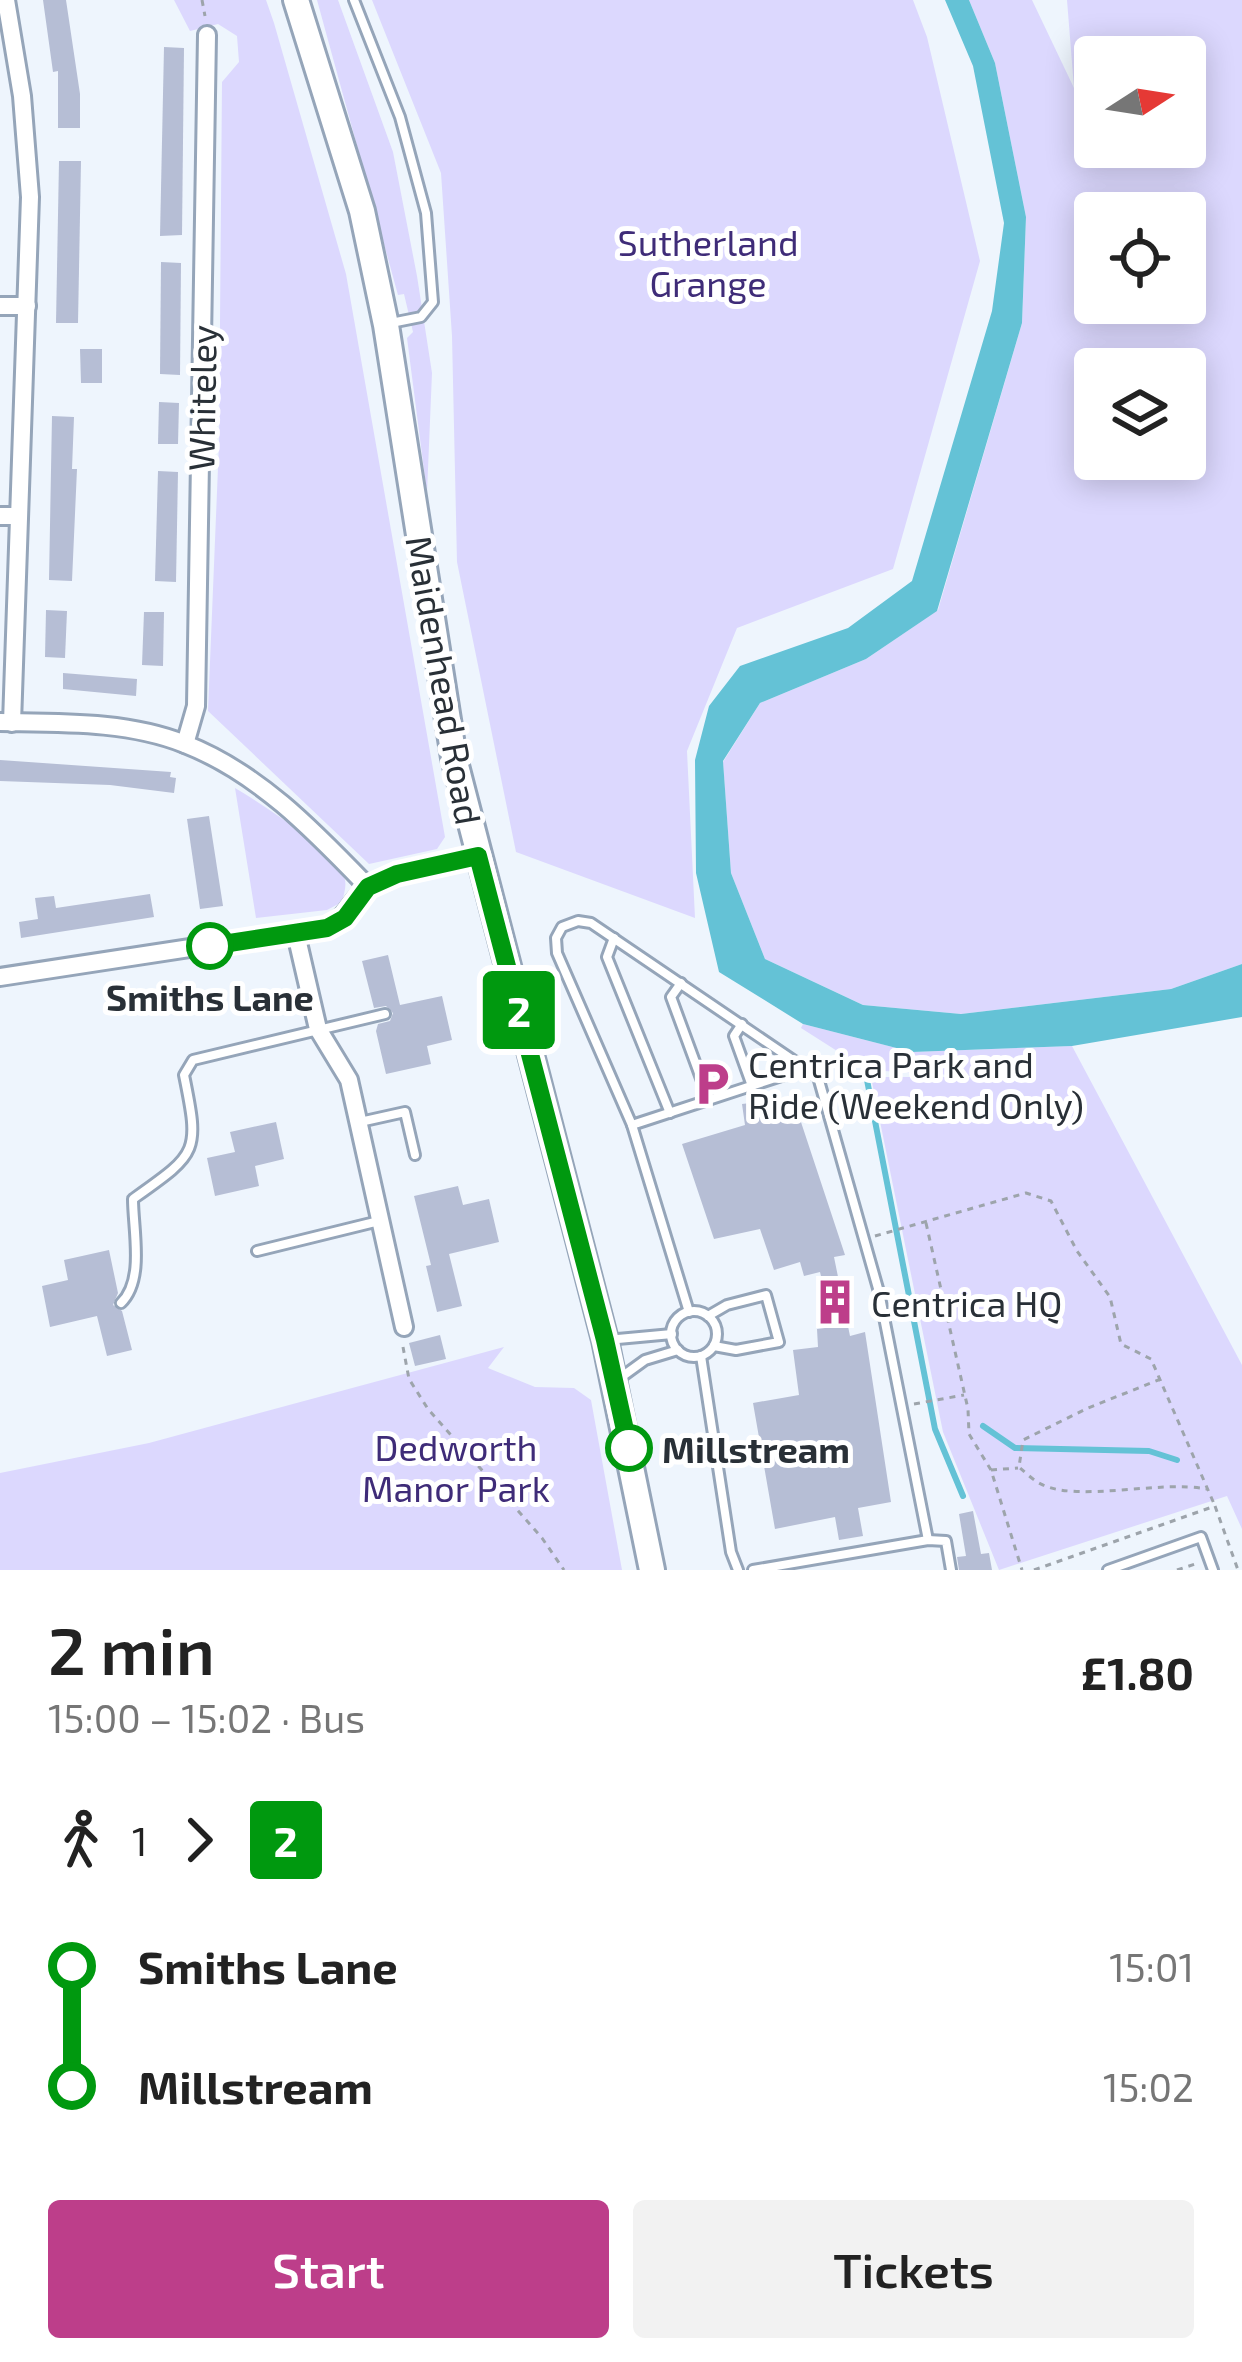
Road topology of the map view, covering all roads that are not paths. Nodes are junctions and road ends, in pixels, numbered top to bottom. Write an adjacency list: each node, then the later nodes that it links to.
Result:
1 (6, 0): 6 (street)
2 (296, 0): 7 (main road, Maidenhead Road)
3 (354, 0): 7 (lane)
4 (212, 45): 10 (street, Whiteley)
5 (0, 306): 6 (street)
6 (27, 306): 8 (street)
7 (386, 325): 11 (main road, Maidenhead Road)
8 (9, 516): 9 (street)
9 (6, 722): 10 (street)
10 (185, 744): 12 (street)
11 (478, 856): 12 (street); 34 (main road, Maidenhead Road)
12 (368, 887): 13 (street)
13 (296, 934): 15 (street); 19 (street)
14 (614, 938): 16 (lane); 23 (lane); 25 (lane)
15 (0, 977)
16 (681, 983): 18 (lane); 22 (lane)
17 (386, 1014): 19 (lane)
18 (742, 1024): 20 (lane); 21 (lane)
19 (318, 1029): 24 (street); 29 (lane)
20 (808, 1068): 21 (lane); 39 (lane)
21 (752, 1086): 22 (lane)
22 (710, 1100): 23 (lane)
23 (670, 1113): 25 (lane)
24 (359, 1122): 26 (lane); 27 (street)
25 (632, 1125): 30 (lane)
26 (415, 1155)
27 (381, 1220): 28 (lane); 32 (street)
28 (257, 1251)
29 (121, 1304)
30 (689, 1312): 31 (lane); 33 (lane)
31 (708, 1316): 35 (lane); 35 (lane)
32 (404, 1327)
33 (672, 1334): 34 (lane); 36 (lane)
34 (605, 1340): 38 (main road, Maidenhead Road)
35 (714, 1346): 37 (lane)
36 (678, 1350): 37 (lane); 38 (lane)
37 (700, 1356): 41 (lane)
38 (616, 1382): 40 (main road, Maidenhead Road)
39 (928, 1540): 42 (lane); 43 (lane)
40 (652, 1570)
41 (738, 1570)
42 (753, 1570)
43 (951, 1570)
44 (1108, 1570): 45 (lane)
45 (1213, 1570)

